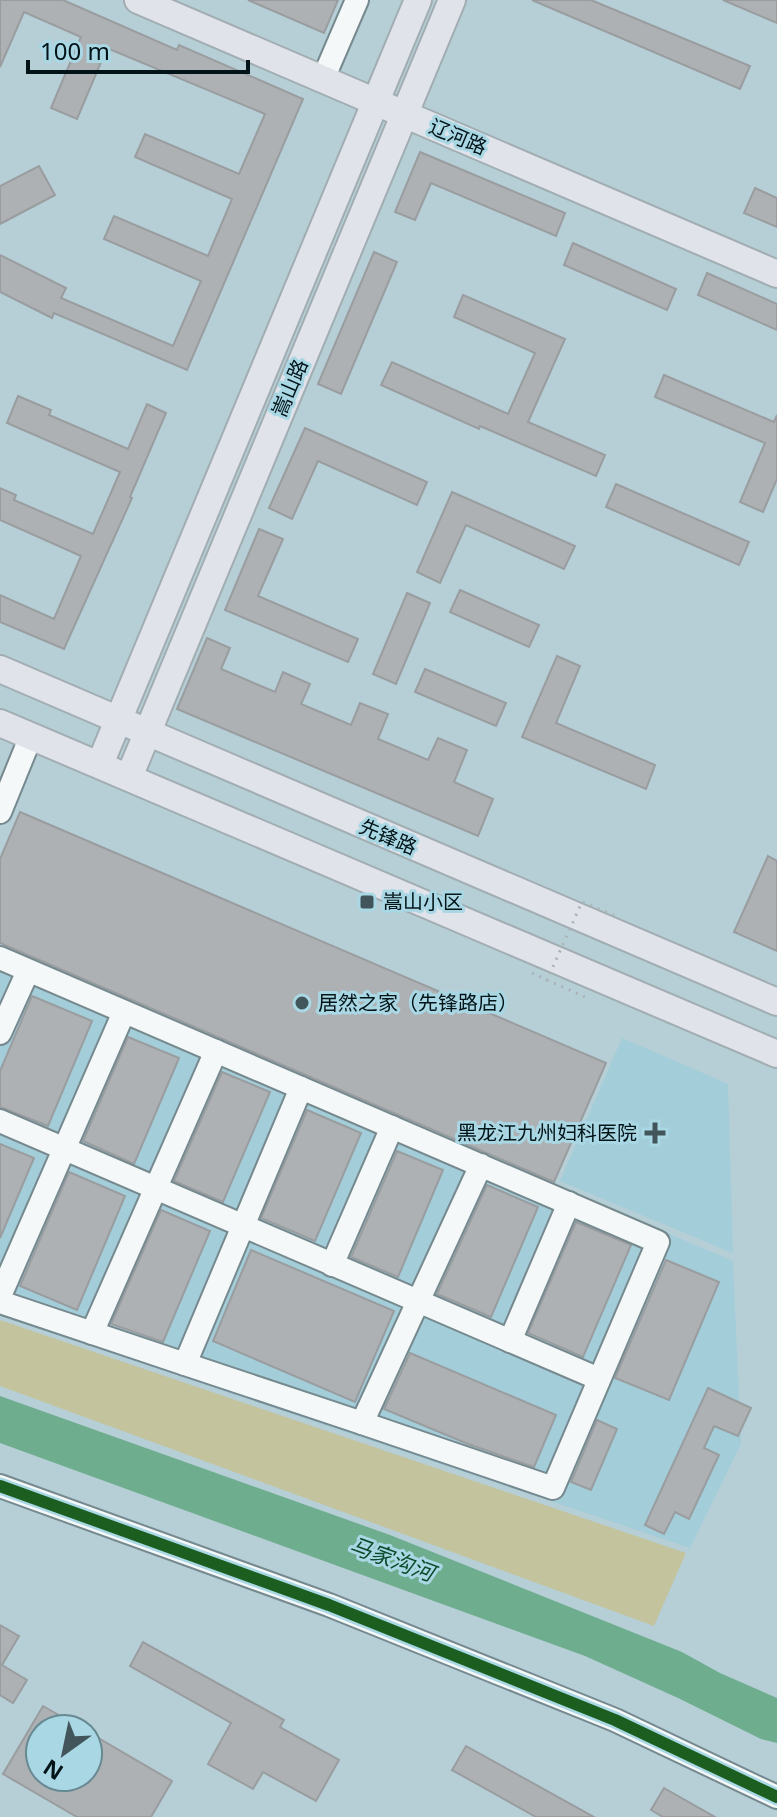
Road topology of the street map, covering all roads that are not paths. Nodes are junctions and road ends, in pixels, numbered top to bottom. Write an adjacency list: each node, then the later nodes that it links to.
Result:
1 (138, 0): 6 (main road, 辽河路)
2 (168, 0): 6 (main road, 辽河路)
3 (357, 0): 6 (street)
4 (418, 0): 7 (main road, 嵩山路)
5 (452, 0): 8 (main road, 嵩山路)
6 (325, 72): 7 (main road, 辽河路)
7 (378, 95): 8 (main road, 辽河路); 12 (main road, 嵩山路)
8 (407, 107): 9 (main road, 辽河路); 10 (main road, 辽河路); 14 (main road, 嵩山路)
9 (777, 260)
10 (777, 274)
11 (0, 669): 12 (main road, 先锋路)
12 (118, 718): 14 (main road, 先锋路); 16 (main road, 嵩山路)
13 (0, 723): 15 (main road)
14 (148, 734): 17 (main road, 嵩山路); 21 (main road, 先锋路)
15 (31, 736): 16 (main road); 18 (street)
16 (100, 764): 17 (main road)
17 (129, 777): 25 (main road)
18 (0, 812)
19 (0, 958): 20 (street)
20 (28, 971): 22 (street); 23 (street)
21 (777, 1002)
22 (124, 1012): 24 (street); 29 (street)
23 (0, 1033)
24 (216, 1051): 26 (street); 31 (street)
25 (777, 1054)
26 (301, 1088): 28 (street); 33 (street)
27 (0, 1121): 29 (street)
28 (392, 1127): 30 (street); 34 (street)
29 (64, 1149): 31 (street); 35 (street)
30 (481, 1165): 32 (street); 36 (street)
31 (157, 1189): 33 (street); 37 (street)
32 (569, 1203): 38 (street); 40 (street)
33 (243, 1226): 34 (street); 39 (street)
34 (332, 1265): 36 (street)
35 (0, 1299): 37 (street)
36 (419, 1302): 38 (street); 41 (street)
37 (92, 1333): 39 (street)
38 (510, 1341): 40 (street)
39 (185, 1364): 41 (street)
40 (599, 1379): 41 (street)
41 (362, 1423)
42 (0, 1486): 43 (street)
43 (777, 1797)

